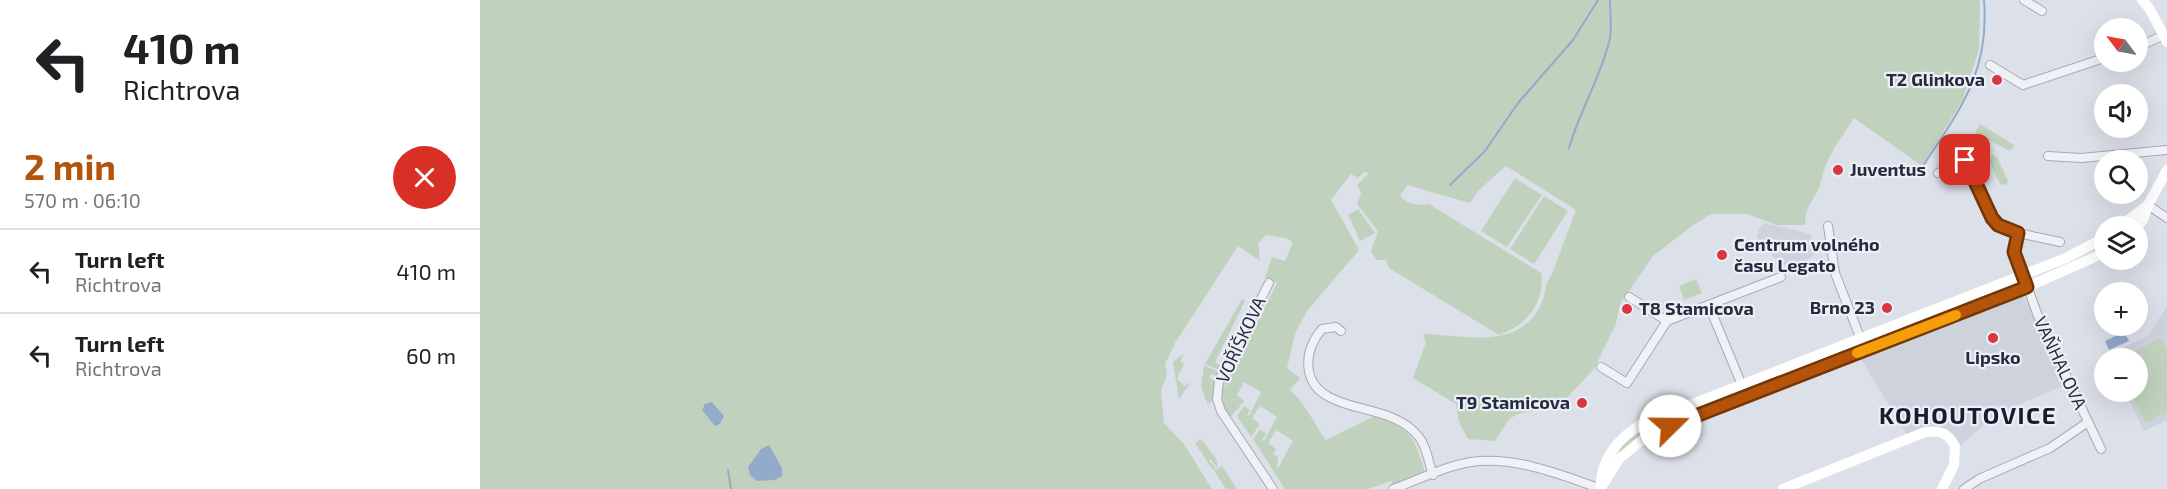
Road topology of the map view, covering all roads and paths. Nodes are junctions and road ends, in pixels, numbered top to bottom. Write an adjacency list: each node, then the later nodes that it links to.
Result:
1 (2024, 0): 3 (street)
2 (2142, 0): 4 (street)
3 (2042, 11)
4 (2166, 39): 5 (street)
5 (2148, 44)
6 (2094, 61): 7 (street)
7 (1990, 65)
8 (2167, 150): 9 (street)
9 (2048, 156)
10 (2167, 170): 12 (street)
11 (1938, 173): 17 (street)
12 (2148, 205): 13 (street); 14 (street); 15 (street)
13 (2131, 216)
14 (2144, 216)
15 (2167, 218)
16 (1828, 226): 29 (street)
17 (2018, 233): 18 (street); 21 (street, VAŇHALOVA)
18 (2060, 242)
19 (2094, 244): 21 (street)
20 (2094, 257): 24 (street)
21 (2023, 274): 24 (street, VAŇHALOVA); 29 (street)
22 (1781, 277): 26 (street)
23 (1269, 282): 36 (street, VOŘÍŠKOVA)
24 (2027, 287): 30 (street); 33 (street, VAŇHALOVA)
25 (1629, 297): 27 (street)
26 (1709, 306): 27 (street); 32 (street)
27 (1667, 321): 31 (street)
28 (1341, 331): 35 (street)
29 (1860, 338): 30 (street); 32 (street)
30 (1865, 350): 32 (street)
31 (1601, 367)
32 (1744, 390): 38 (street)
33 (2088, 422): 34 (street, VAŇHALOVA); 41 (street)
34 (2102, 449)
35 (1433, 475): 37 (street); 38 (street)
36 (1273, 489)
37 (1393, 489)
38 (1600, 489)
39 (1783, 489): 40 (street)
40 (1942, 489)
41 (1964, 489)

